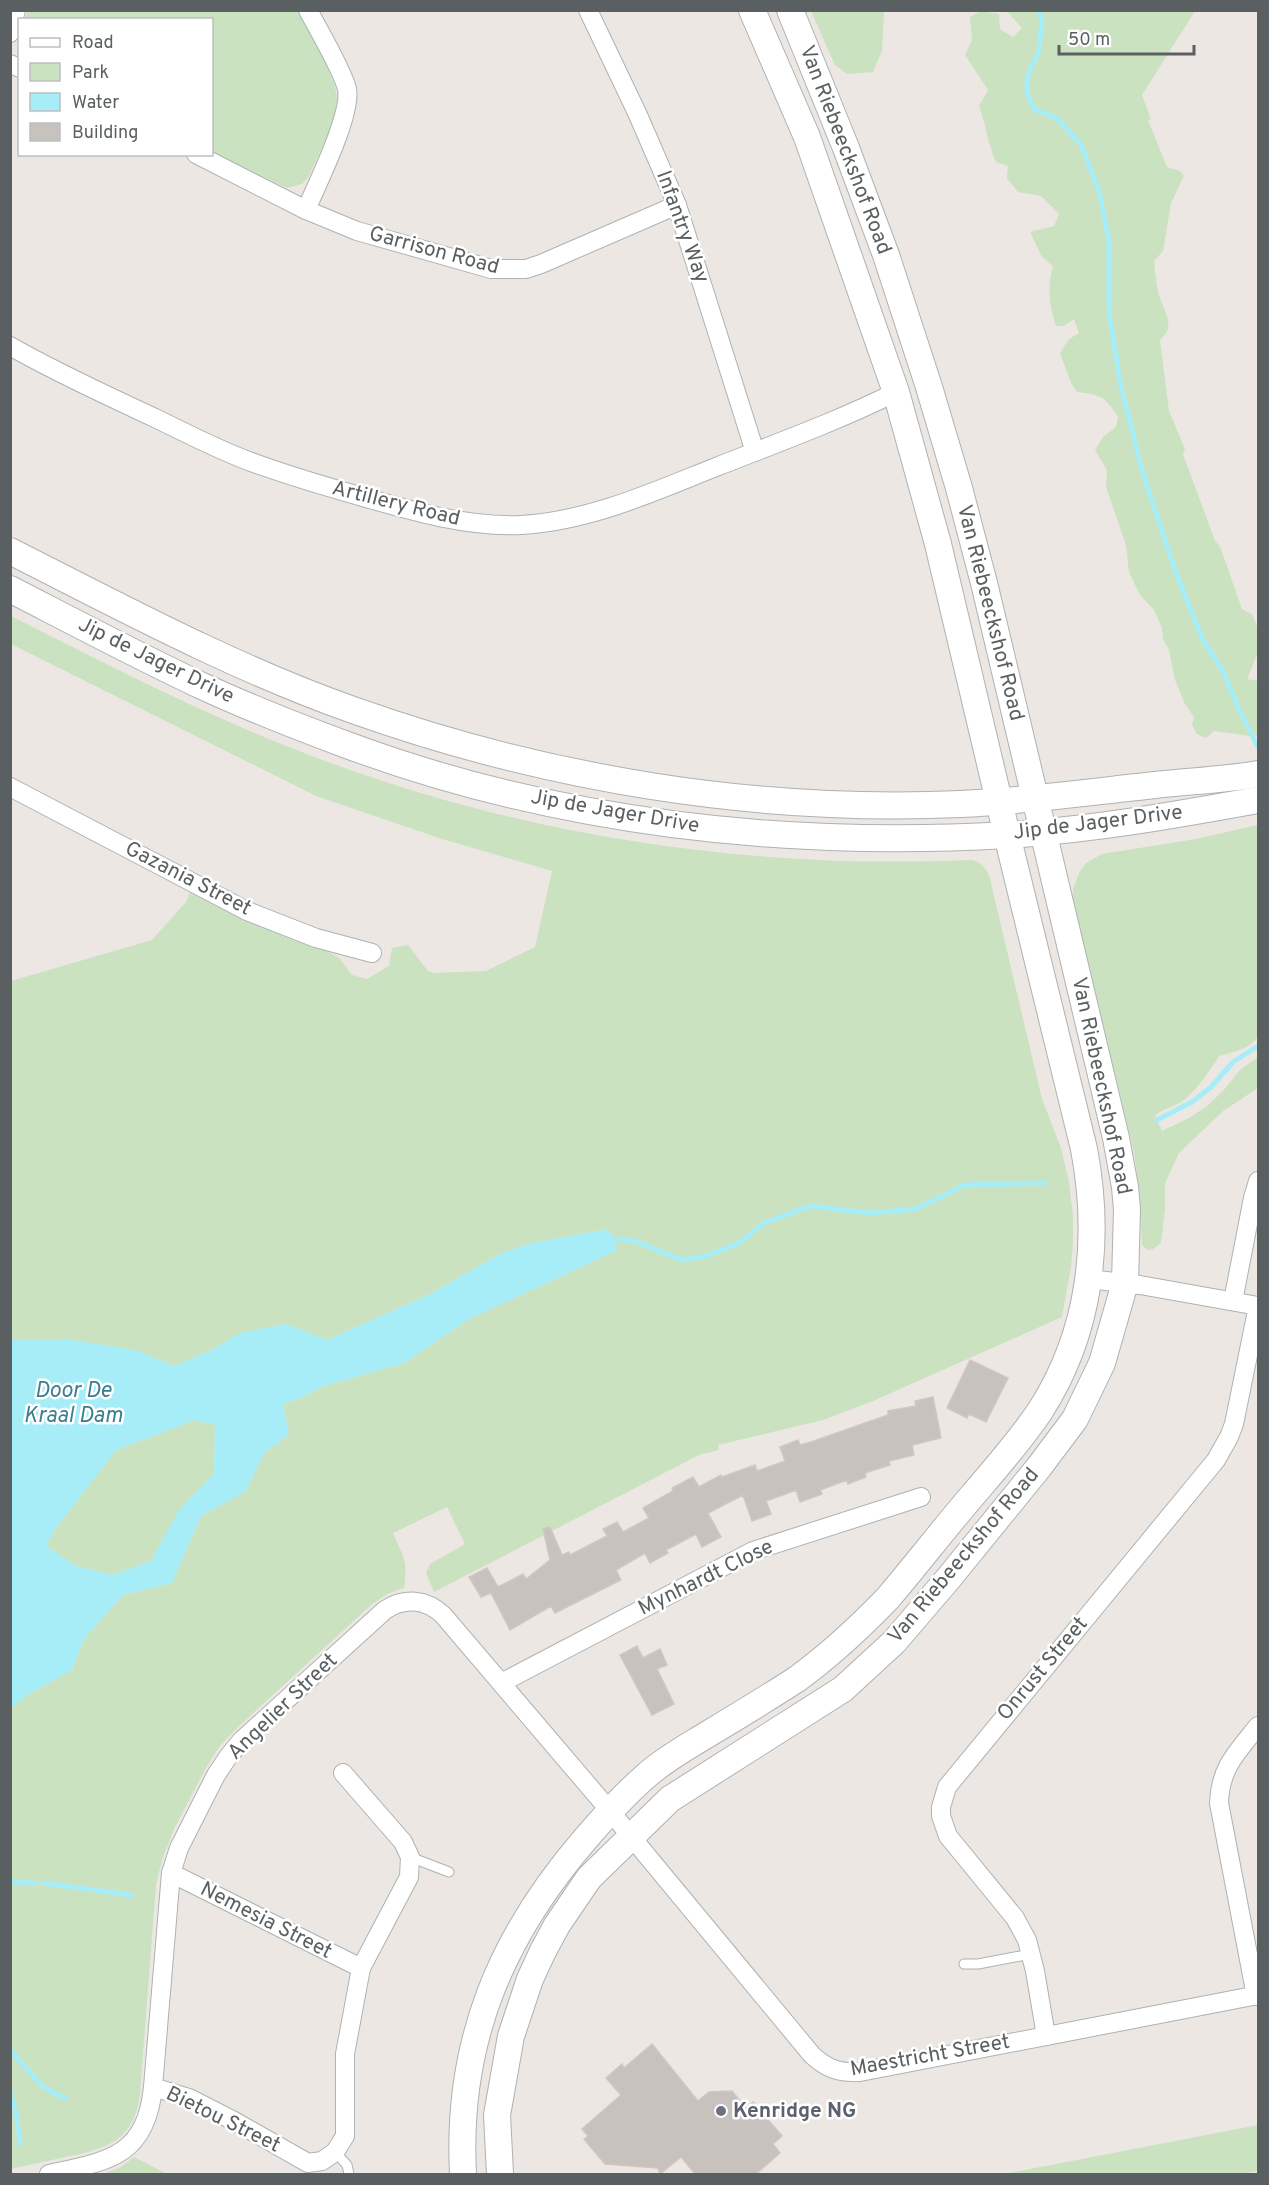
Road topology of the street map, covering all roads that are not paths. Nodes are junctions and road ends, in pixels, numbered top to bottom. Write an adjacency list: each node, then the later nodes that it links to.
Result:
1 (16, 10): 6 (street)
2 (308, 10): 9 (street)
3 (588, 10): 8 (street, Infantry Way)
4 (752, 10): 11 (street, Van Riebeeckshof Road)
5 (790, 10): 17 (street, Van Riebeeckshof Road)
6 (10, 33)
7 (200, 156): 9 (street, Garrison Road)
8 (677, 205): 9 (street, Garrison Road); 12 (street, Infantry Way)
9 (306, 210)
10 (10, 346): 12 (street, Artillery Road)
11 (896, 392): 12 (street, Artillery Road); 18 (street, Van Riebeeckshof Road)
12 (755, 452)
13 (10, 551): 18 (street, Jip de Jager Drive)
14 (10, 589): 21 (street, Jip de Jager Drive)
15 (1258, 774): 17 (street, Jip de Jager Drive)
16 (10, 787): 22 (street, Gazania Street)
17 (1035, 799): 18 (street, Jip de Jager Drive); 20 (street, Van Riebeeckshof Road)
18 (999, 802): 21 (street, Van Riebeeckshof Road)
19 (1247, 802): 20 (street, Jip de Jager Drive)
20 (1044, 832): 21 (street, Jip de Jager Drive); 25 (street, Van Riebeeckshof Road)
21 (1007, 835): 24 (street, Van Riebeeckshof Road)
22 (372, 953)
23 (1258, 1181): 26 (street)
24 (1089, 1279): 25 (street); 32 (street, Van Riebeeckshof Road)
25 (1125, 1283): 26 (street); 33 (street, Van Riebeeckshof Road)
26 (1233, 1301): 27 (street)
27 (1258, 1306): 37 (street, Onrust Street)
28 (921, 1497): 29 (street, Mynhardt Close)
29 (501, 1683): 32 (street, Angelier Street); 36 (street, Angelier Street)
30 (1258, 1726): 40 (street)
31 (343, 1773): 34 (street)
32 (610, 1811): 33 (street, Maestricht Street); 47 (street, Van Riebeeckshof Road)
33 (630, 1837): 41 (street, Maestricht Street); 48 (street, Van Riebeeckshof Road)
34 (410, 1857): 35 (lane); 39 (street)
35 (448, 1872)
36 (171, 1873): 39 (street, Nemesia Street); 42 (street, Angelier Street)
37 (1031, 1954): 38 (lane); 41 (street, Onrust Street)
38 (964, 1964)
39 (361, 1968): 43 (street)
40 (1257, 1995): 41 (street, Maestricht Street)
41 (1046, 2036)
42 (153, 2087): 44 (street, Bietou Street); 45 (street, Angelier Street)
43 (335, 2152): 44 (street, Bietou Street); 46 (lane)
44 (308, 2169)
45 (49, 2175)
46 (349, 2175)
47 (463, 2175)
48 (500, 2175)

